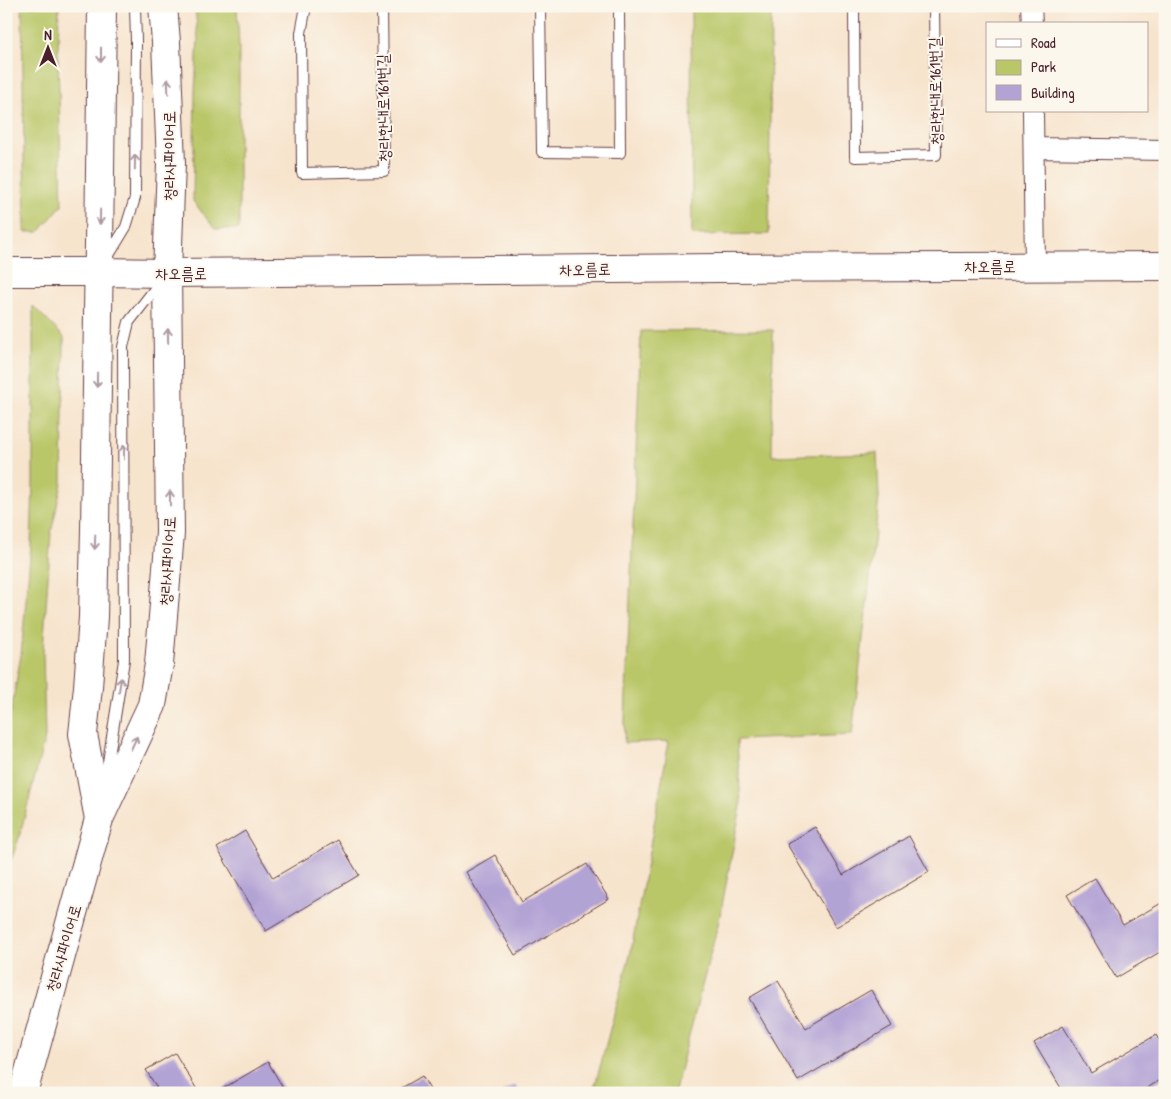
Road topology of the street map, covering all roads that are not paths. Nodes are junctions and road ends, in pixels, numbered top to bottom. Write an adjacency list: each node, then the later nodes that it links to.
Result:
1 (102, 6): 18 (main road, one-way to 18)
2 (135, 6): 18 (lane, one-way to 2)
3 (163, 6): 19 (main road, 청라사파이어로, one-way to 3)
4 (306, 6): 5 (lane, 청라한내로161번길)
5 (382, 6)
6 (540, 6): 7 (lane)
7 (619, 6)
8 (854, 6): 9 (lane, 청라한내로161번길)
9 (934, 6)
10 (1031, 6): 11 (street)
11 (1032, 22)
12 (1033, 112): 13 (street)
13 (1034, 148): 14 (street); 15 (street)
14 (1165, 150)
15 (1035, 266): 16 (main road, 차오름로); 19 (main road, 차오름로)
16 (1165, 266)
17 (6, 272): 18 (main road, 차오름로)
18 (99, 272): 19 (main road, 차오름로); 20 (main road, one-way to 20)
19 (167, 273): 20 (main road, 청라사파이어로, one-way to 19); 20 (lane, one-way to 19)
20 (99, 819): 21 (main road, 청라사파이어로)
21 (23, 1093)

